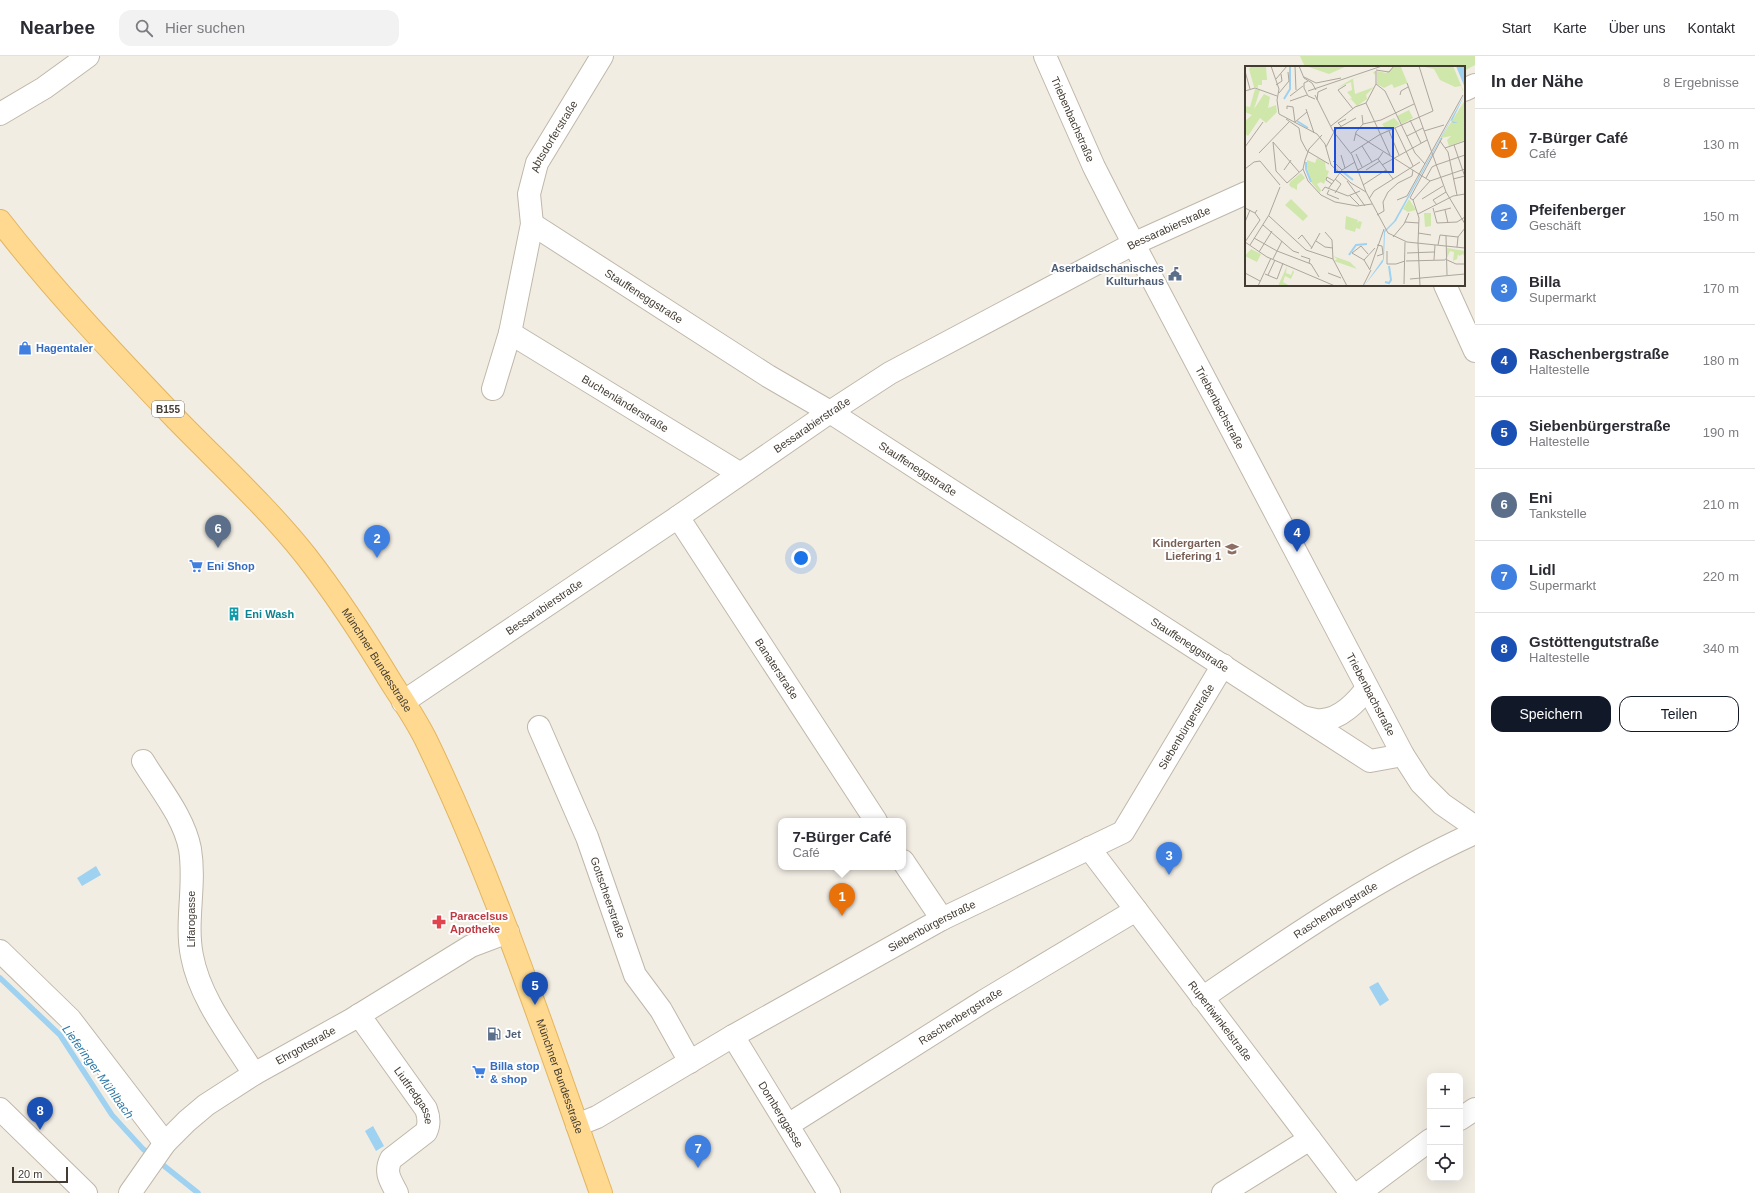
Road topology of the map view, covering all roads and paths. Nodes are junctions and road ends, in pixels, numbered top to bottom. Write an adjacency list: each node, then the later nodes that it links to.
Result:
1 (88, 56): 6 (street)
2 (602, 56): 9 (street, Abtsdorferstraße)
3 (1045, 56): 10 (street, Triebenbachstraße)
4 (1475, 85): 5 (street)
5 (1465, 90)
6 (0, 114)
7 (1245, 193): 10 (street, Bessarabierstraße)
8 (0, 221): 20 (main road, Münchner Bundesstraße / B155)
9 (532, 224): 12 (street); 15 (street, Stauffeneggstraße)
10 (1133, 244): 15 (street, Bessarabierstraße); 19 (street, Triebenbachstraße)
11 (1445, 286): 13 (street)
12 (510, 333): 14 (street); 16 (street, Buchenländerstraße)
13 (1475, 351)
14 (493, 389)
15 (830, 412): 16 (street, Bessarabierstraße); 18 (street, Stauffeneggstraße)
16 (739, 473): 17 (street, Bessarabierstraße)
17 (678, 517): 20 (street, Bessarabierstraße); 25 (street, Banaterstraße)
18 (1223, 665): 21 (street, Stauffeneggstraße); 28 (street, Siebenbürgerstraße)
19 (1367, 688): 21 (street, Stauffeneggstraße); 23 (street, Triebenbachstraße)
20 (403, 702): 32 (main road, Münchner Bundesstraße / B155)
21 (1303, 717): 23 (street, Stauffeneggstraße)
22 (539, 727): 37 (street, Gottscheerstraße)
23 (1403, 755): 26 (street)
24 (143, 761): 38 (street, Lifarogasse)
25 (874, 818)
26 (1475, 827)
27 (1475, 832): 34 (street, Raschenbergstraße)
28 (1089, 848): 30 (street, Rupertiwinkelstraße); 31 (street, Siebenbürgerstraße)
29 (906, 865): 31 (street)
30 (1136, 910): 34 (street, Rupertiwinkelstraße); 43 (street, Raschenbergstraße)
31 (942, 919): 36 (street, Siebenbürgerstraße)
32 (508, 932): 35 (street, Ehrgottstraße); 42 (main road, Münchner Bundesstraße / B155)
33 (0, 951): 46 (street)
34 (1202, 998): 44 (street, Rupertiwinkelstraße)
35 (355, 1018): 38 (street, Ehrgottstraße); 49 (street, Liutfredgasse)
36 (733, 1036): 37 (street, Siebenbürgerstraße); 43 (street, Dornberggasse)
37 (690, 1062): 42 (street, Siebenbürgerstraße)
38 (254, 1074): 46 (street, Ehrgottstraße)
39 (0, 1109): 47 (street)
40 (1475, 1109): 41 (street)
41 (1463, 1117)
42 (577, 1125): 50 (main road, Münchner Bundesstraße / B155)
43 (788, 1125): 51 (street, Dornberggasse)
44 (1310, 1139): 52 (street); 53 (street, Rupertiwinkelstraße)
45 (1427, 1142): 54 (street)
46 (158, 1153): 48 (street, Ehrgottstraße)
47 (86, 1193)
48 (130, 1193)
49 (397, 1193)
50 (601, 1193)
51 (828, 1193)
52 (1223, 1193)
53 (1351, 1193)
54 (1358, 1193)

